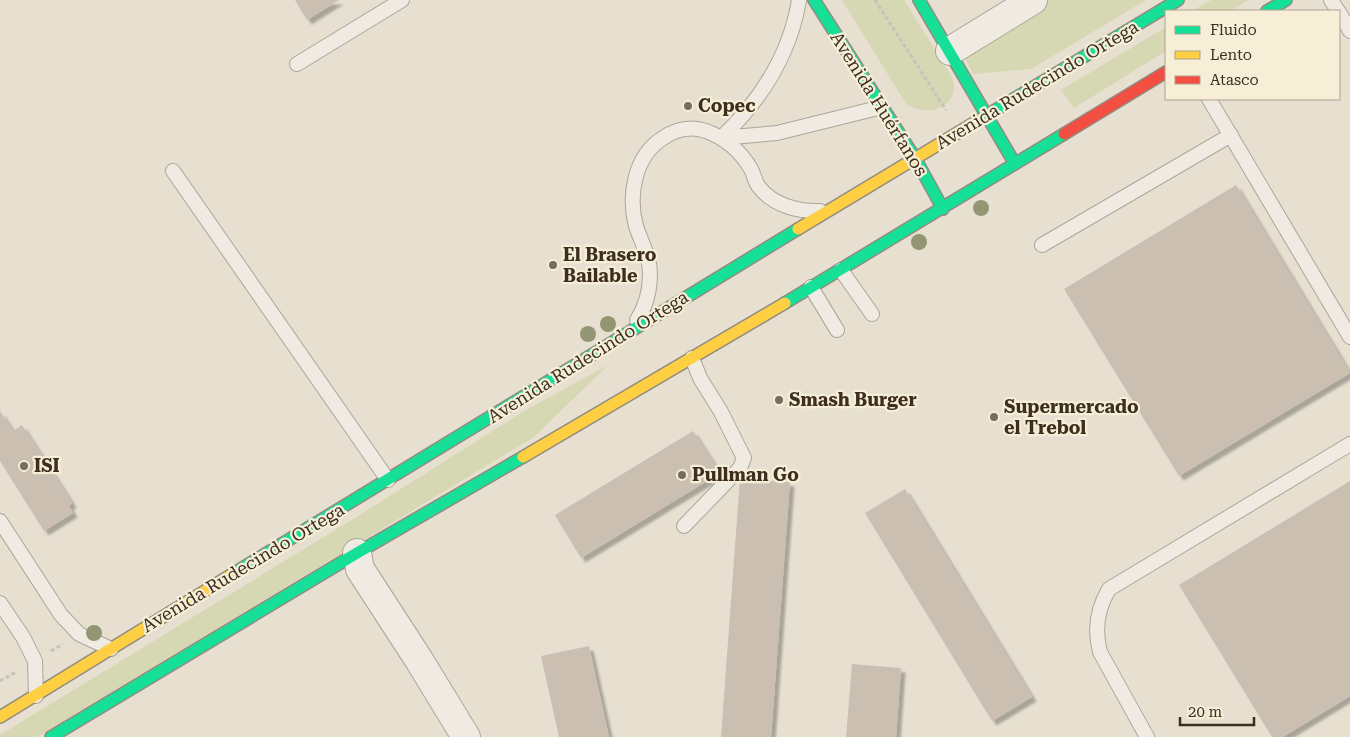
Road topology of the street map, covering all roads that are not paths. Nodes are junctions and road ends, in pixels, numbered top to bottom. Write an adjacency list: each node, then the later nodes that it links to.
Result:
1 (402, 0): 12 (lane)
2 (798, 0): 18 (lane)
3 (814, 0): 15 (main road, Avenida Huérfanos)
4 (919, 0): 11 (main road)
5 (1033, 0): 11 (street)
6 (1178, 0): 16 (main road, Avenida Rudecindo Ortega)
7 (1286, 0): 8 (main road)
8 (1269, 10)
9 (1340, 15): 10 (lane)
10 (1350, 31)
11 (950, 51): 16 (main road)
12 (297, 64)
13 (1165, 73): 20 (main road)
14 (1209, 100): 17 (lane)
15 (882, 107): 18 (lane); 19 (main road, Avenida Huérfanos)
16 (986, 114): 19 (main road, Avenida Rudecindo Ortega); 20 (main road)
17 (1231, 135): 24 (lane); 30 (lane)
18 (720, 138): 22 (lane); 28 (lane)
19 (915, 158): 22 (main road, Avenida Rudecindo Ortega); 23 (main road, Avenida Huérfanos)
20 (1015, 164): 23 (main road)
21 (173, 171): 33 (lane)
22 (831, 209): 28 (main road, Avenida Rudecindo Ortega)
23 (943, 209): 25 (main road)
24 (1042, 246)
25 (841, 270): 26 (main road); 27 (lane)
26 (812, 287): 29 (lane); 31 (main road)
27 (872, 314)
28 (632, 329): 33 (main road, Avenida Rudecindo Ortega)
29 (837, 330)
30 (1350, 337)
31 (692, 358): 35 (lane); 36 (main road)
32 (1350, 444): 43 (lane)
33 (388, 480): 38 (main road, Avenida Rudecindo Ortega)
34 (0, 522): 38 (lane)
35 (684, 526)
36 (356, 553): 41 (main road); 42 (street)
37 (0, 602): 39 (lane)
38 (111, 649): 39 (main road, Avenida Rudecindo Ortega)
39 (36, 696): 40 (main road, Avenida Rudecindo Ortega)
40 (0, 717)
41 (51, 737)
42 (466, 737)
43 (1148, 737)

